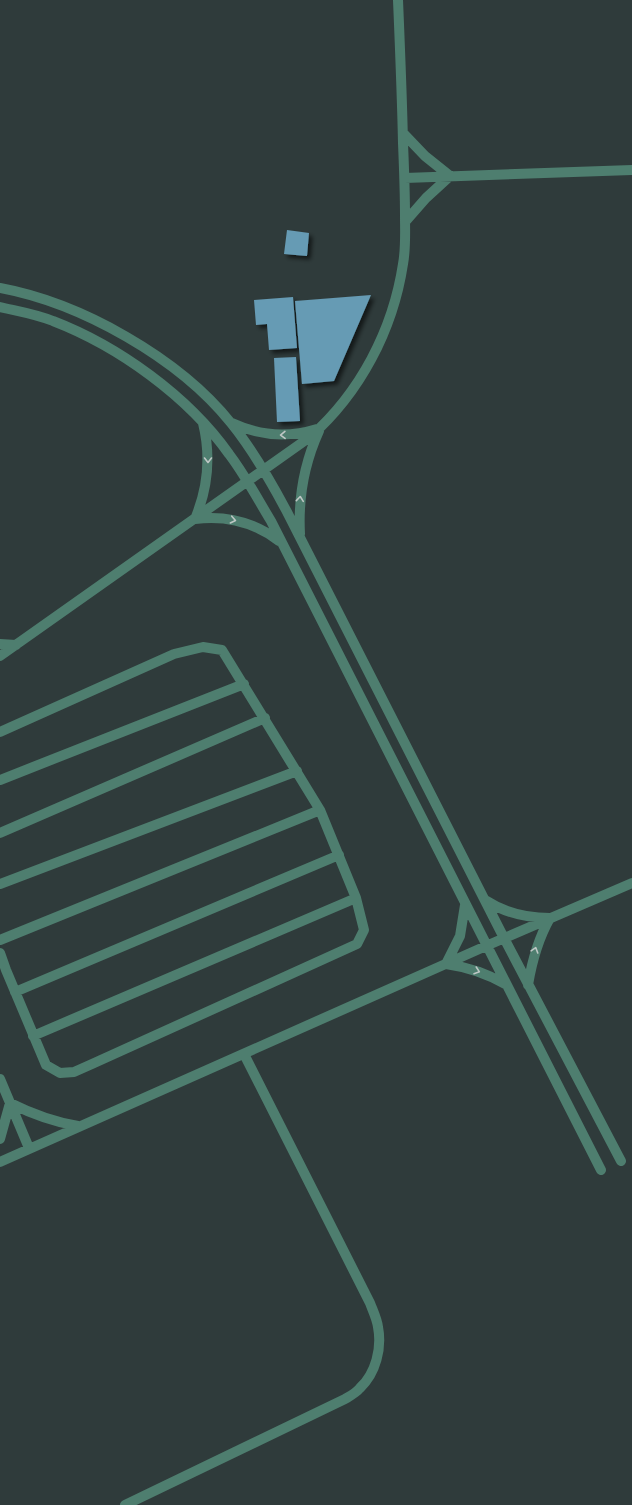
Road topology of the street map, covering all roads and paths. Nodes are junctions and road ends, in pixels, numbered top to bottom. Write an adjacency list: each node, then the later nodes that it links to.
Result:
1 (398, 0): 2 (lane)
2 (403, 133): 4 (lane); 5 (lane)
3 (632, 170): 4 (lane)
4 (450, 176): 5 (lane); 6 (lane)
5 (405, 178): 6 (lane)
6 (405, 222): 11 (lane)
7 (0, 288): 10 (lane)
8 (0, 307): 9 (lane)
9 (202, 421): 13 (lane); 14 (lane, one-way to 14)
10 (231, 423): 11 (lane, one-way to 10); 12 (lane)
11 (321, 428): 12 (lane); 15 (lane, one-way to 11)
12 (264, 470): 13 (lane); 15 (lane)
13 (247, 481): 14 (lane); 16 (lane)
14 (195, 519): 16 (lane, one-way to 16); 18 (lane)
15 (300, 538): 31 (lane)
16 (281, 542): 32 (lane)
17 (0, 644): 18 (lane)
18 (16, 645): 19 (lane)
19 (0, 656)
20 (244, 684): 21 (lane); 22 (lane); 24 (lane)
21 (265, 718): 23 (lane); 26 (lane)
22 (0, 732)
23 (296, 771): 25 (lane); 28 (lane)
24 (0, 780)
25 (320, 810): 27 (lane); 35 (lane)
26 (0, 833)
27 (339, 855): 30 (lane); 42 (lane)
28 (0, 884)
29 (632, 884): 33 (lane)
30 (356, 898): 43 (lane); 43 (lane)
31 (484, 899): 33 (lane); 34 (lane)
32 (465, 905): 36 (lane); 38 (lane)
33 (550, 918): 34 (lane); 41 (lane, one-way to 33)
34 (504, 938): 36 (lane); 41 (lane)
35 (0, 940)
36 (486, 946): 38 (lane); 40 (lane)
37 (0, 953): 39 (lane)
38 (446, 964): 40 (lane, one-way to 40); 44 (lane)
39 (3, 972): 42 (lane)
40 (505, 984): 52 (lane)
41 (528, 985): 50 (lane)
42 (15, 992): 43 (lane)
43 (34, 1036)
44 (244, 1054): 47 (lane); 53 (lane)
45 (0, 1079): 46 (lane)
46 (10, 1103): 47 (lane); 48 (lane); 49 (lane)
47 (78, 1126): 49 (lane)
48 (0, 1139)
49 (29, 1148): 51 (lane)
50 (621, 1161)
51 (0, 1162)
52 (601, 1170)
53 (124, 1505)

